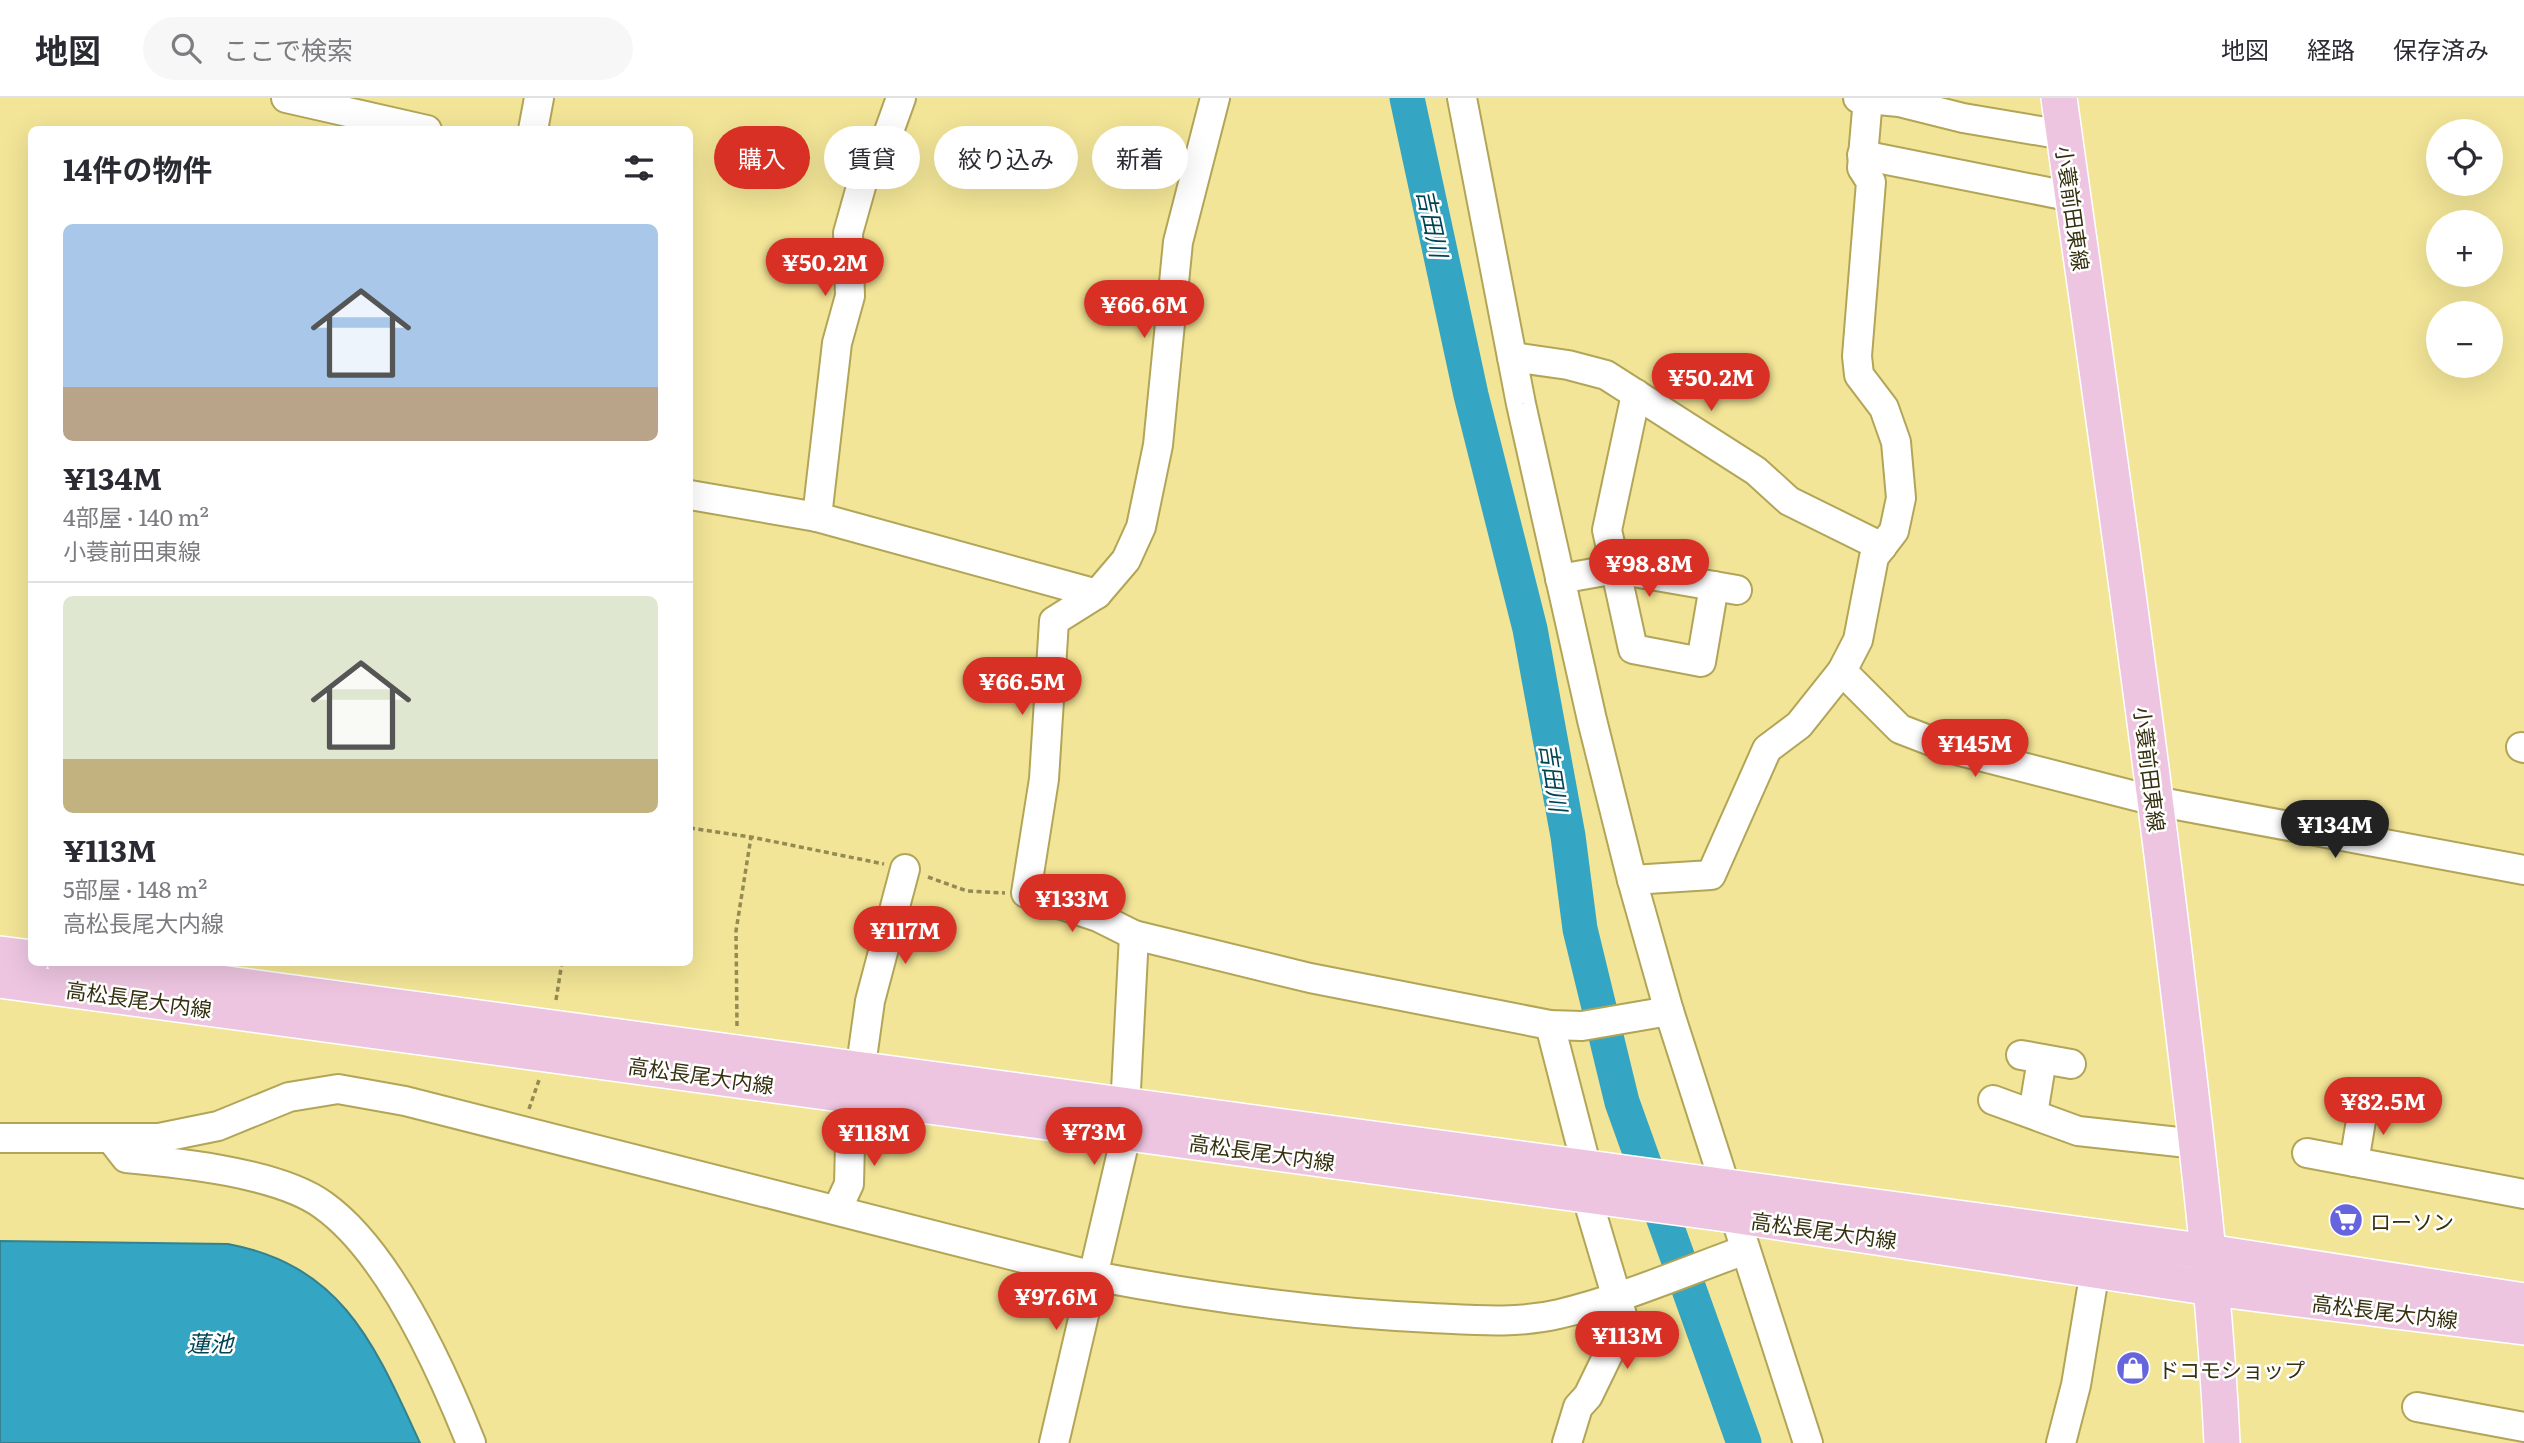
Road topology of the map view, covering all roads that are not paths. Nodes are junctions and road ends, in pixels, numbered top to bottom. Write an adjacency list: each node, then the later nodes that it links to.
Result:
1 (286, 98): 9 (street)
2 (539, 98): 10 (street)
3 (901, 98): 17 (street)
4 (1215, 98): 21 (street)
5 (1462, 98): 14 (street)
6 (1858, 98): 7 (street)
7 (1868, 98): 11 (street); 12 (street)
8 (2059, 98): 11 (main road, 小蓑前田東線)
9 (409, 126)
10 (534, 126)
11 (2064, 135): 13 (main road, 小蓑前田東線)
12 (1862, 155): 13 (street); 18 (street)
13 (2073, 197): 23 (main road, 小蓑前田東線)
14 (1512, 357): 15 (street); 20 (street)
15 (1636, 394): 18 (street); 19 (street)
16 (693, 496): 17 (street)
17 (817, 517): 21 (street)
18 (1882, 547): 22 (street)
19 (1616, 569): 19 (street); 20 (street)
20 (1560, 579): 26 (street)
21 (1097, 594): 27 (street)
22 (1842, 671): 23 (street); 26 (street)
23 (2155, 802): 25 (street); 42 (main road, 小蓑前田東線)
24 (905, 869): 35 (street)
25 (2524, 870)
26 (1632, 880): 32 (street)
27 (1134, 935): 33 (street); 39 (street)
28 (0, 954): 29 (main road)
29 (28, 958)
30 (91, 966): 35 (main road, 高松長尾大内線)
31 (0, 980): 35 (main road, 高松長尾大内線)
32 (1669, 1011): 33 (street); 47 (street)
33 (1550, 1025): 45 (street)
34 (2071, 1064): 38 (street)
35 (859, 1083): 39 (main road, 高松長尾大内線); 48 (street)
36 (1993, 1100): 38 (street)
37 (2364, 1103): 44 (street)
38 (2033, 1114): 42 (street)
39 (1126, 1120): 45 (main road, 高松長尾大内線); 52 (street)
40 (0, 1138): 41 (street)
41 (112, 1140): 48 (street); 59 (street)
42 (2197, 1144): 49 (main road, 小蓑前田東線)
43 (2307, 1153): 44 (street)
44 (2354, 1161): 46 (street)
45 (1594, 1183): 47 (main road, 高松長尾大内線); 54 (street)
46 (2524, 1194)
47 (1722, 1200): 49 (main road, 高松長尾大内線); 50 (street); 51 (main road, 高松長尾大内線)
48 (837, 1210): 52 (street)
49 (2208, 1252): 53 (main road, 小蓑前田東線); 55 (main road, 高松長尾大内線)
50 (1736, 1253): 54 (street); 62 (street)
51 (2095, 1270): 53 (main road, 高松長尾大内線); 63 (street)
52 (1094, 1276): 54 (street); 60 (street)
53 (2212, 1288): 56 (main road, 高松長尾大内線); 64 (main road, 小蓑前田東線)
54 (1626, 1293): 61 (street)
55 (2524, 1301)
56 (2524, 1327)
57 (2417, 1407): 58 (street)
58 (2524, 1427)
59 (471, 1443)
60 (1054, 1443)
61 (1567, 1443)
62 (1808, 1443)
63 (2061, 1443)
64 (2222, 1443)

